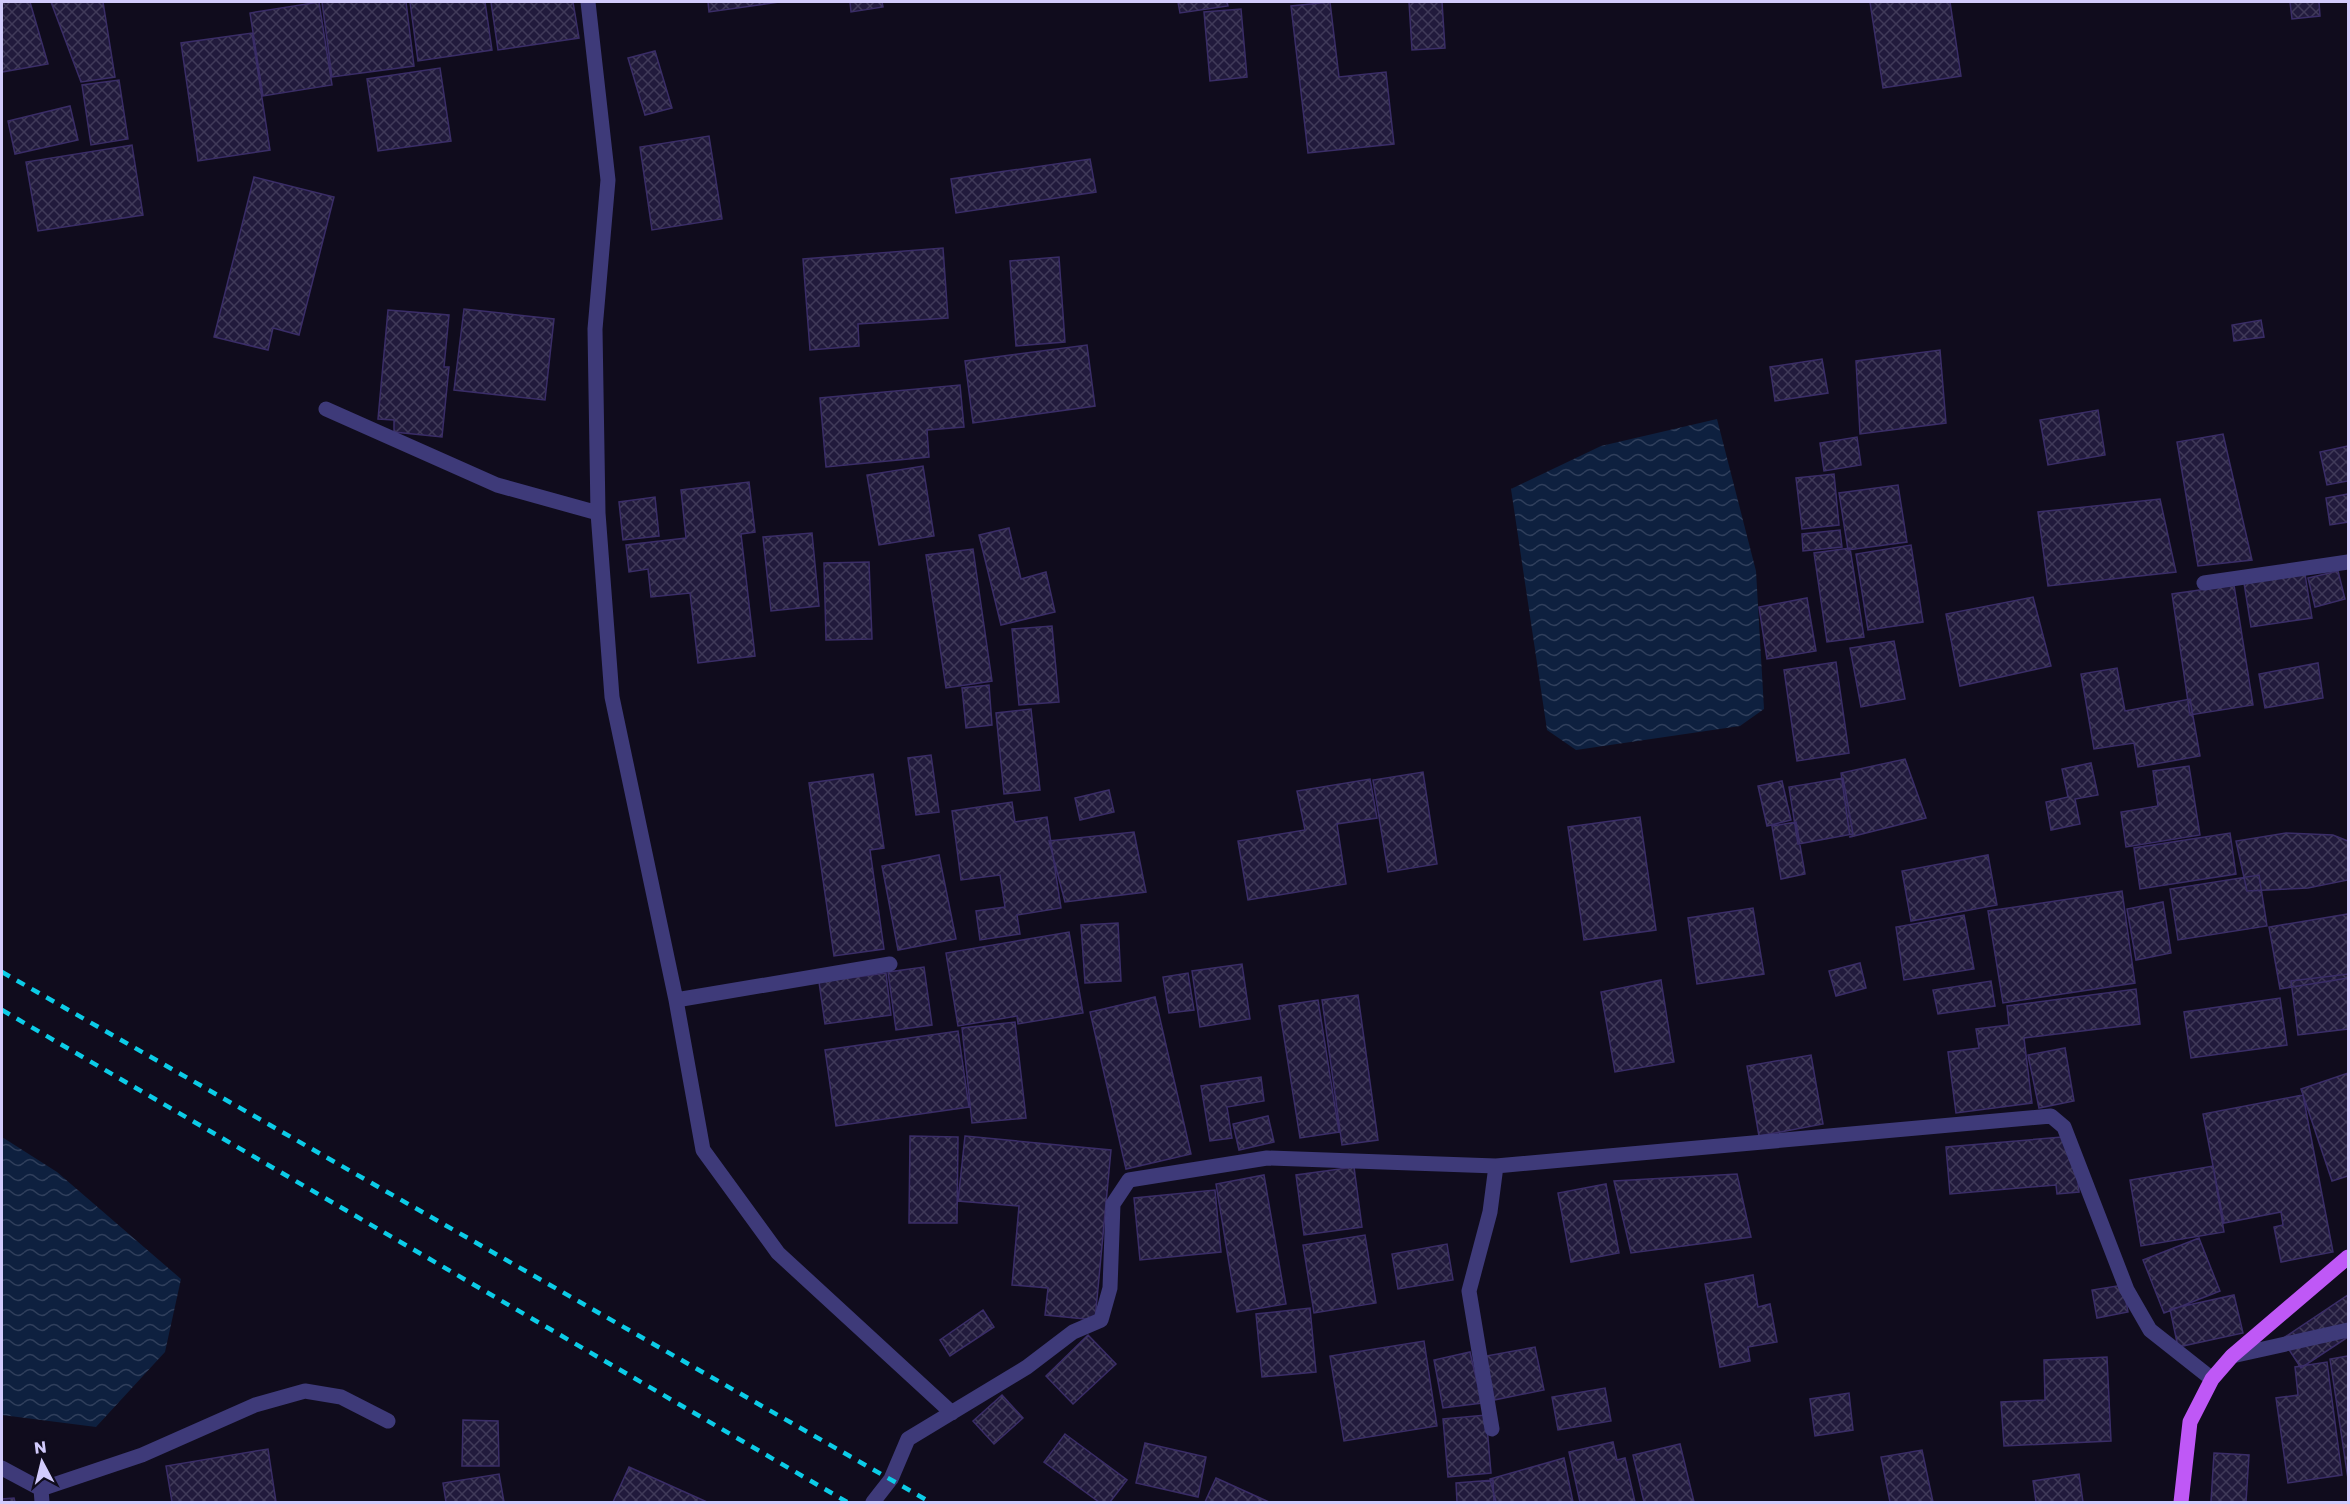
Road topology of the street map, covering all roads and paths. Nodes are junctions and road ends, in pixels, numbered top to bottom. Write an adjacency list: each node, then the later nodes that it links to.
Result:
1 (588, 2): 3 (street)
2 (326, 409): 3 (street)
3 (598, 513): 7 (street)
4 (2349, 562): 5 (street)
5 (2204, 583)
6 (891, 964): 7 (street)
7 (676, 1000): 13 (street)
8 (1496, 1166): 12 (street); 13 (street); 15 (street)
9 (2349, 1257): 11 (main road)
10 (2349, 1330): 11 (street)
11 (2232, 1356): 12 (main road)
12 (2212, 1378): 19 (main road)
13 (952, 1413): 18 (street)
14 (388, 1421): 17 (street)
15 (1492, 1429)
16 (2, 1468): 17 (street)
17 (42, 1496)
18 (873, 1503)
19 (2181, 1503)

